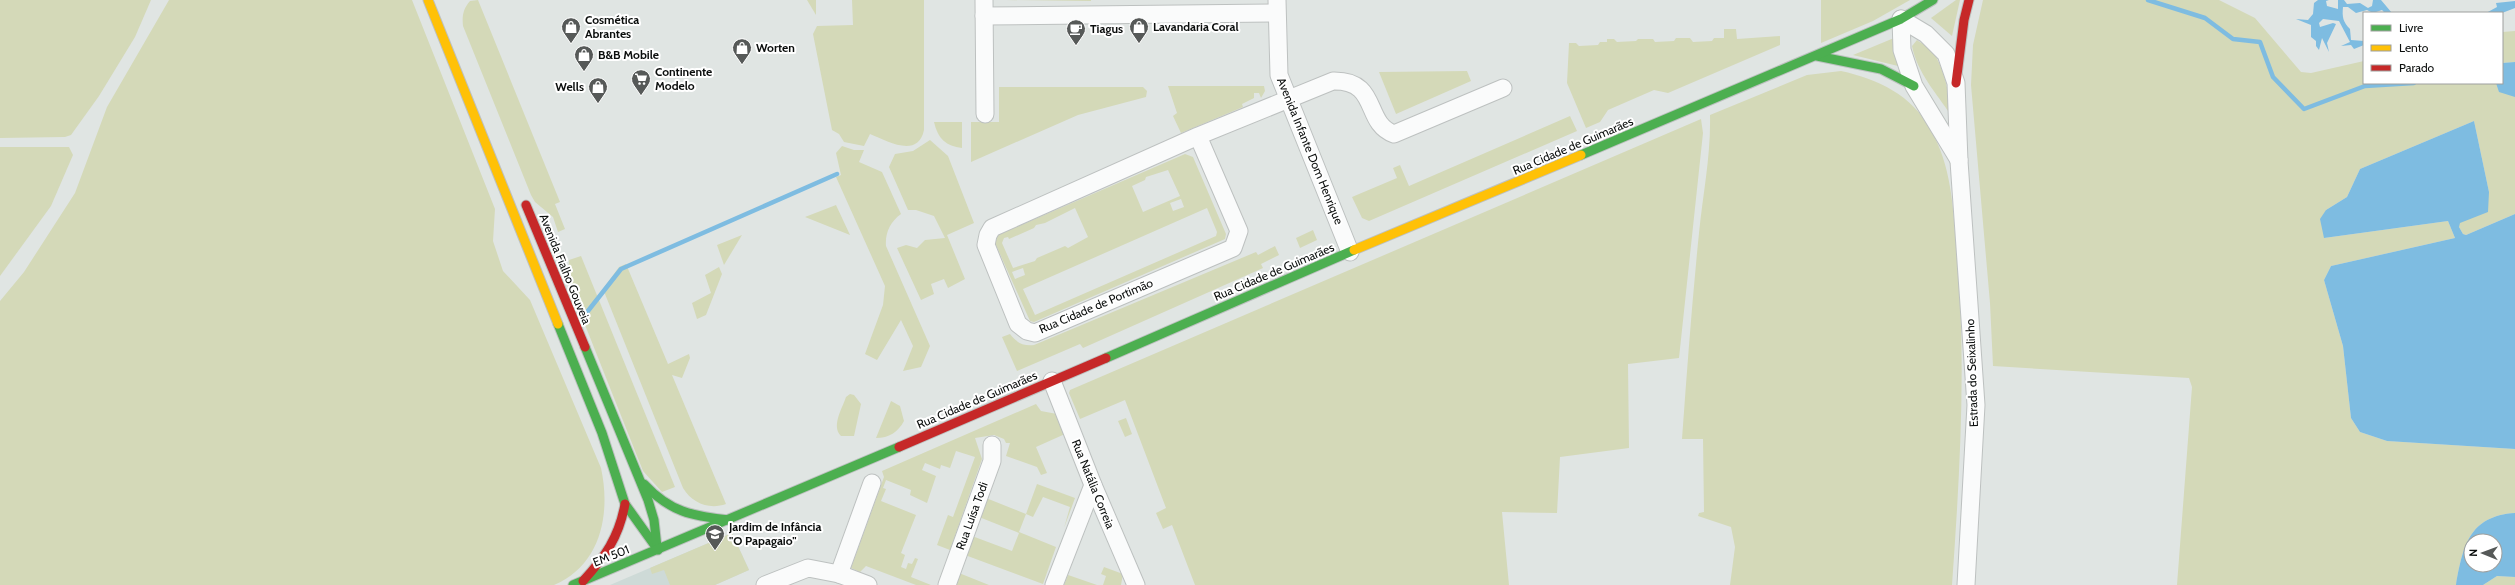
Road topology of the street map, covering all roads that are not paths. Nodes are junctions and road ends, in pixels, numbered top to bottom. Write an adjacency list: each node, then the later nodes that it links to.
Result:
1 (1933, 0): 6 (main road, Rua Cidade de Guimarães)
2 (1969, 0): 8 (main road)
3 (432, 1): 22 (main road)
4 (1276, 6): 5 (street); 11 (street, Avenida Infante Dom Henrique)
5 (984, 8): 12 (street)
6 (1901, 19): 7 (main road, Rua Cidade de Guimarães); 8 (street, Estrada do Seixalinho); 9 (street)
7 (1817, 56): 9 (main road); 16 (main road, Rua Cidade de Guimarães)
8 (1956, 84): 14 (street, Estrada do Seixalinho)
9 (1914, 86): 14 (street)
10 (1503, 88): 11 (street, Rua Cidade de Portimão)
11 (1287, 98): 13 (street, Rua Cidade de Portimão); 16 (street, Avenida Infante Dom Henrique)
12 (985, 114)
13 (1198, 136): 13 (street, Rua Cidade de Portimão)
14 (1959, 161): 33 (street, Estrada do Seixalinho)
15 (521, 193): 19 (main road, Avenida Fialho Gouveia)
16 (1350, 252): 17 (main road, Rua Cidade de Guimarães)
17 (1052, 381): 21 (street, Rua Natália Correia); 23 (main road, Rua Cidade de Guimarães)
18 (992, 446): 30 (street, Rua Luísa Todi)
19 (635, 472): 23 (main road); 24 (main road, Avenida Fialho Gouveia)
20 (872, 483): 25 (street)
21 (1093, 485): 31 (street); 32 (street, Rua Natália Correia)
22 (625, 504): 24 (main road); 26 (main road)
23 (729, 520): 24 (main road, Rua Cidade de Guimarães)
24 (658, 550): 26 (main road, EM 501 / EM 501)
25 (839, 574): 27 (street); 29 (street)
26 (582, 581): 28 (main road, EM 501 / EM 501)
27 (769, 584)
28 (573, 585)
29 (868, 585)
30 (947, 585)
31 (1054, 585)
32 (1136, 585)
33 (1966, 585)

